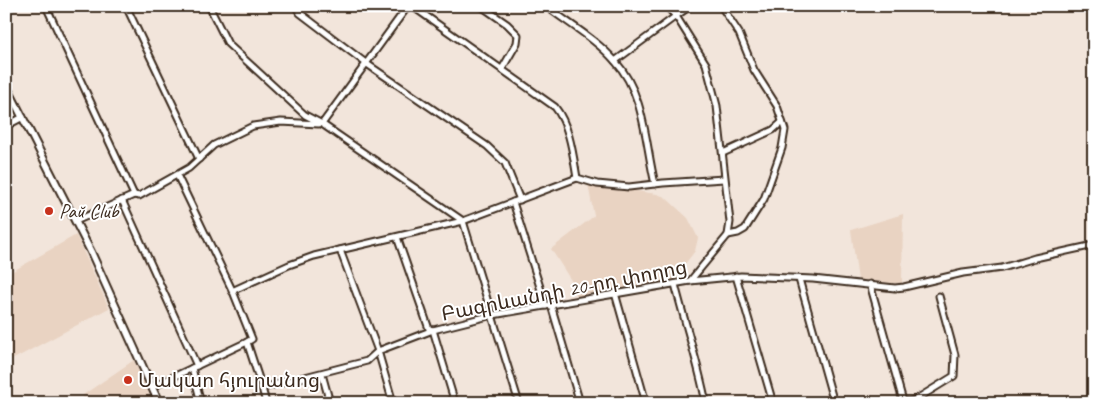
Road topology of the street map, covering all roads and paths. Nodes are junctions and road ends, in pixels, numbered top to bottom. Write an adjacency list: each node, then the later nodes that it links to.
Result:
1 (46, 6): 27 (street)
2 (126, 6): 22 (street)
3 (209, 6): 19 (street)
4 (295, 6): 14 (street)
5 (408, 6): 14 (street)
6 (412, 6): 15 (street)
7 (481, 6): 15 (street)
8 (546, 6): 13 (street)
9 (666, 6): 12 (street)
10 (690, 6): 12 (street)
11 (721, 6): 18 (street)
12 (676, 16): 13 (street); 21 (street)
13 (615, 61): 26 (street)
14 (367, 64): 19 (street); 29 (street)
15 (502, 69): 24 (street)
16 (6, 85): 17 (main road)
17 (23, 117): 20 (street); 32 (main road)
18 (782, 122): 21 (street); 33 (street)
19 (322, 124): 22 (street); 31 (street)
20 (6, 126)
21 (722, 153): 25 (street)
22 (199, 159): 23 (street)
23 (177, 175): 27 (street); 42 (street)
24 (577, 178): 26 (street); 29 (street)
25 (724, 178): 26 (street); 33 (street)
26 (655, 184)
27 (134, 194): 28 (street)
28 (122, 200): 32 (street); 50 (street)
29 (520, 200): 30 (street)
30 (513, 202): 31 (street); 45 (street)
31 (463, 221): 34 (street); 46 (street)
32 (76, 222): 52 (main road)
33 (728, 235): 39 (street)
34 (397, 237): 36 (street); 47 (street)
35 (1094, 245): 41 (street, Բագրևանդի 20-րդ փողոց)
36 (340, 250): 42 (street); 49 (street)
37 (736, 276): 38 (street, Բագրևանդի 20-րդ փողոց); 39 (street, Բագրևանդի 20-րդ փողոց); 65 (street)
38 (799, 279): 41 (street, Բագրևանդի 20-րդ փողոց); 66 (street)
39 (690, 281): 40 (street, Բագրևանդի 20-րդ փողոց)
40 (675, 284): 43 (street, Բագրևանդի 20-րդ փողոց); 64 (street)
41 (870, 284): 54 (street)
42 (232, 291): 48 (street)
43 (614, 293): 45 (street, Բագրևանդի 20-րդ փողոց); 63 (street)
44 (939, 296): 54 (street)
45 (549, 305): 46 (street, Բագրևանդի 20-րդ փողոց); 62 (street)
46 (493, 316): 47 (street, Բագրևանդի 20-րդ փողոց); 61 (street)
47 (433, 330): 49 (street, Բագրևանդի 20-րդ փողոց); 60 (street)
48 (247, 342): 50 (street); 53 (street)
49 (378, 352): 51 (street, Բագրևանդի 20-րդ փողոց); 59 (street)
50 (195, 367): 52 (street); 56 (street)
51 (322, 374): 53 (street, Բագրևանդի 20-րդ փողոց); 58 (street)
52 (152, 387): 55 (main road)
53 (262, 388): 57 (street)
54 (902, 402)
55 (159, 403)
56 (202, 403)
57 (266, 403)
58 (330, 403)
59 (393, 403)
60 (455, 403)
61 (519, 403)
62 (580, 403)
63 (646, 403)
64 (706, 403)
65 (773, 403)
66 (834, 403)

